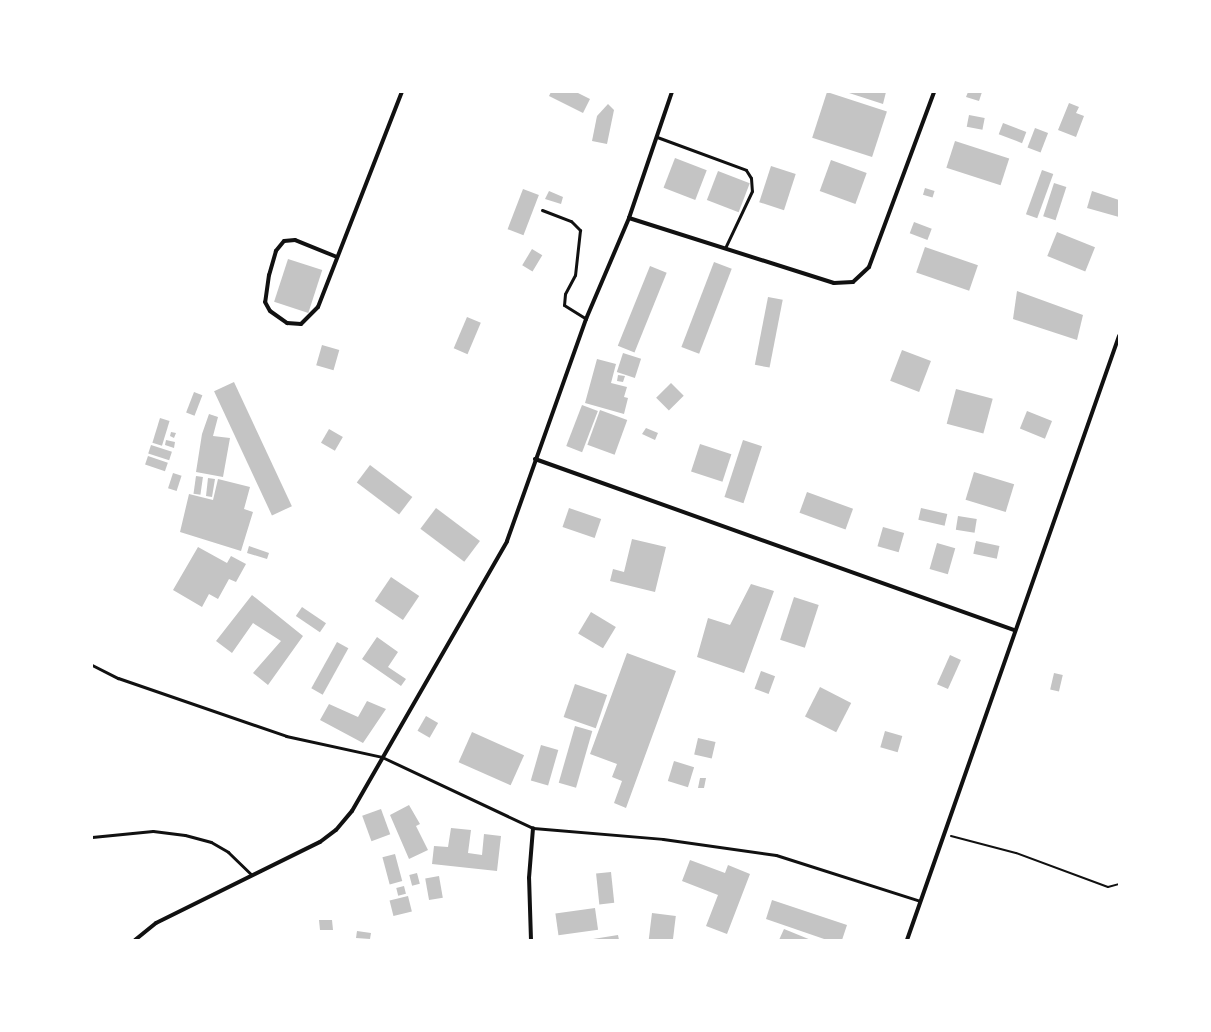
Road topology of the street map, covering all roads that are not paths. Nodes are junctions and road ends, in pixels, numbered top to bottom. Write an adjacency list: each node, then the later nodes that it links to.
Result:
1 (402, 92): 8 (street)
2 (672, 92): 4 (street)
3 (934, 92): 7 (street)
4 (657, 137): 6 (street); 7 (lane)
5 (542, 210): 9 (lane)
6 (628, 218): 7 (street); 9 (street)
7 (725, 248)
8 (337, 257): 8 (street)
9 (586, 319): 11 (street)
10 (1119, 336): 12 (street)
11 (535, 459): 12 (street); 14 (street)
12 (1014, 630): 18 (street)
13 (92, 665): 14 (lane)
14 (382, 757): 15 (lane); 17 (street)
15 (532, 828): 18 (lane); 20 (street)
16 (92, 837): 17 (lane)
17 (251, 874): 19 (street)
18 (920, 901): 21 (street)
19 (135, 940)
20 (531, 940)
21 (907, 940)

